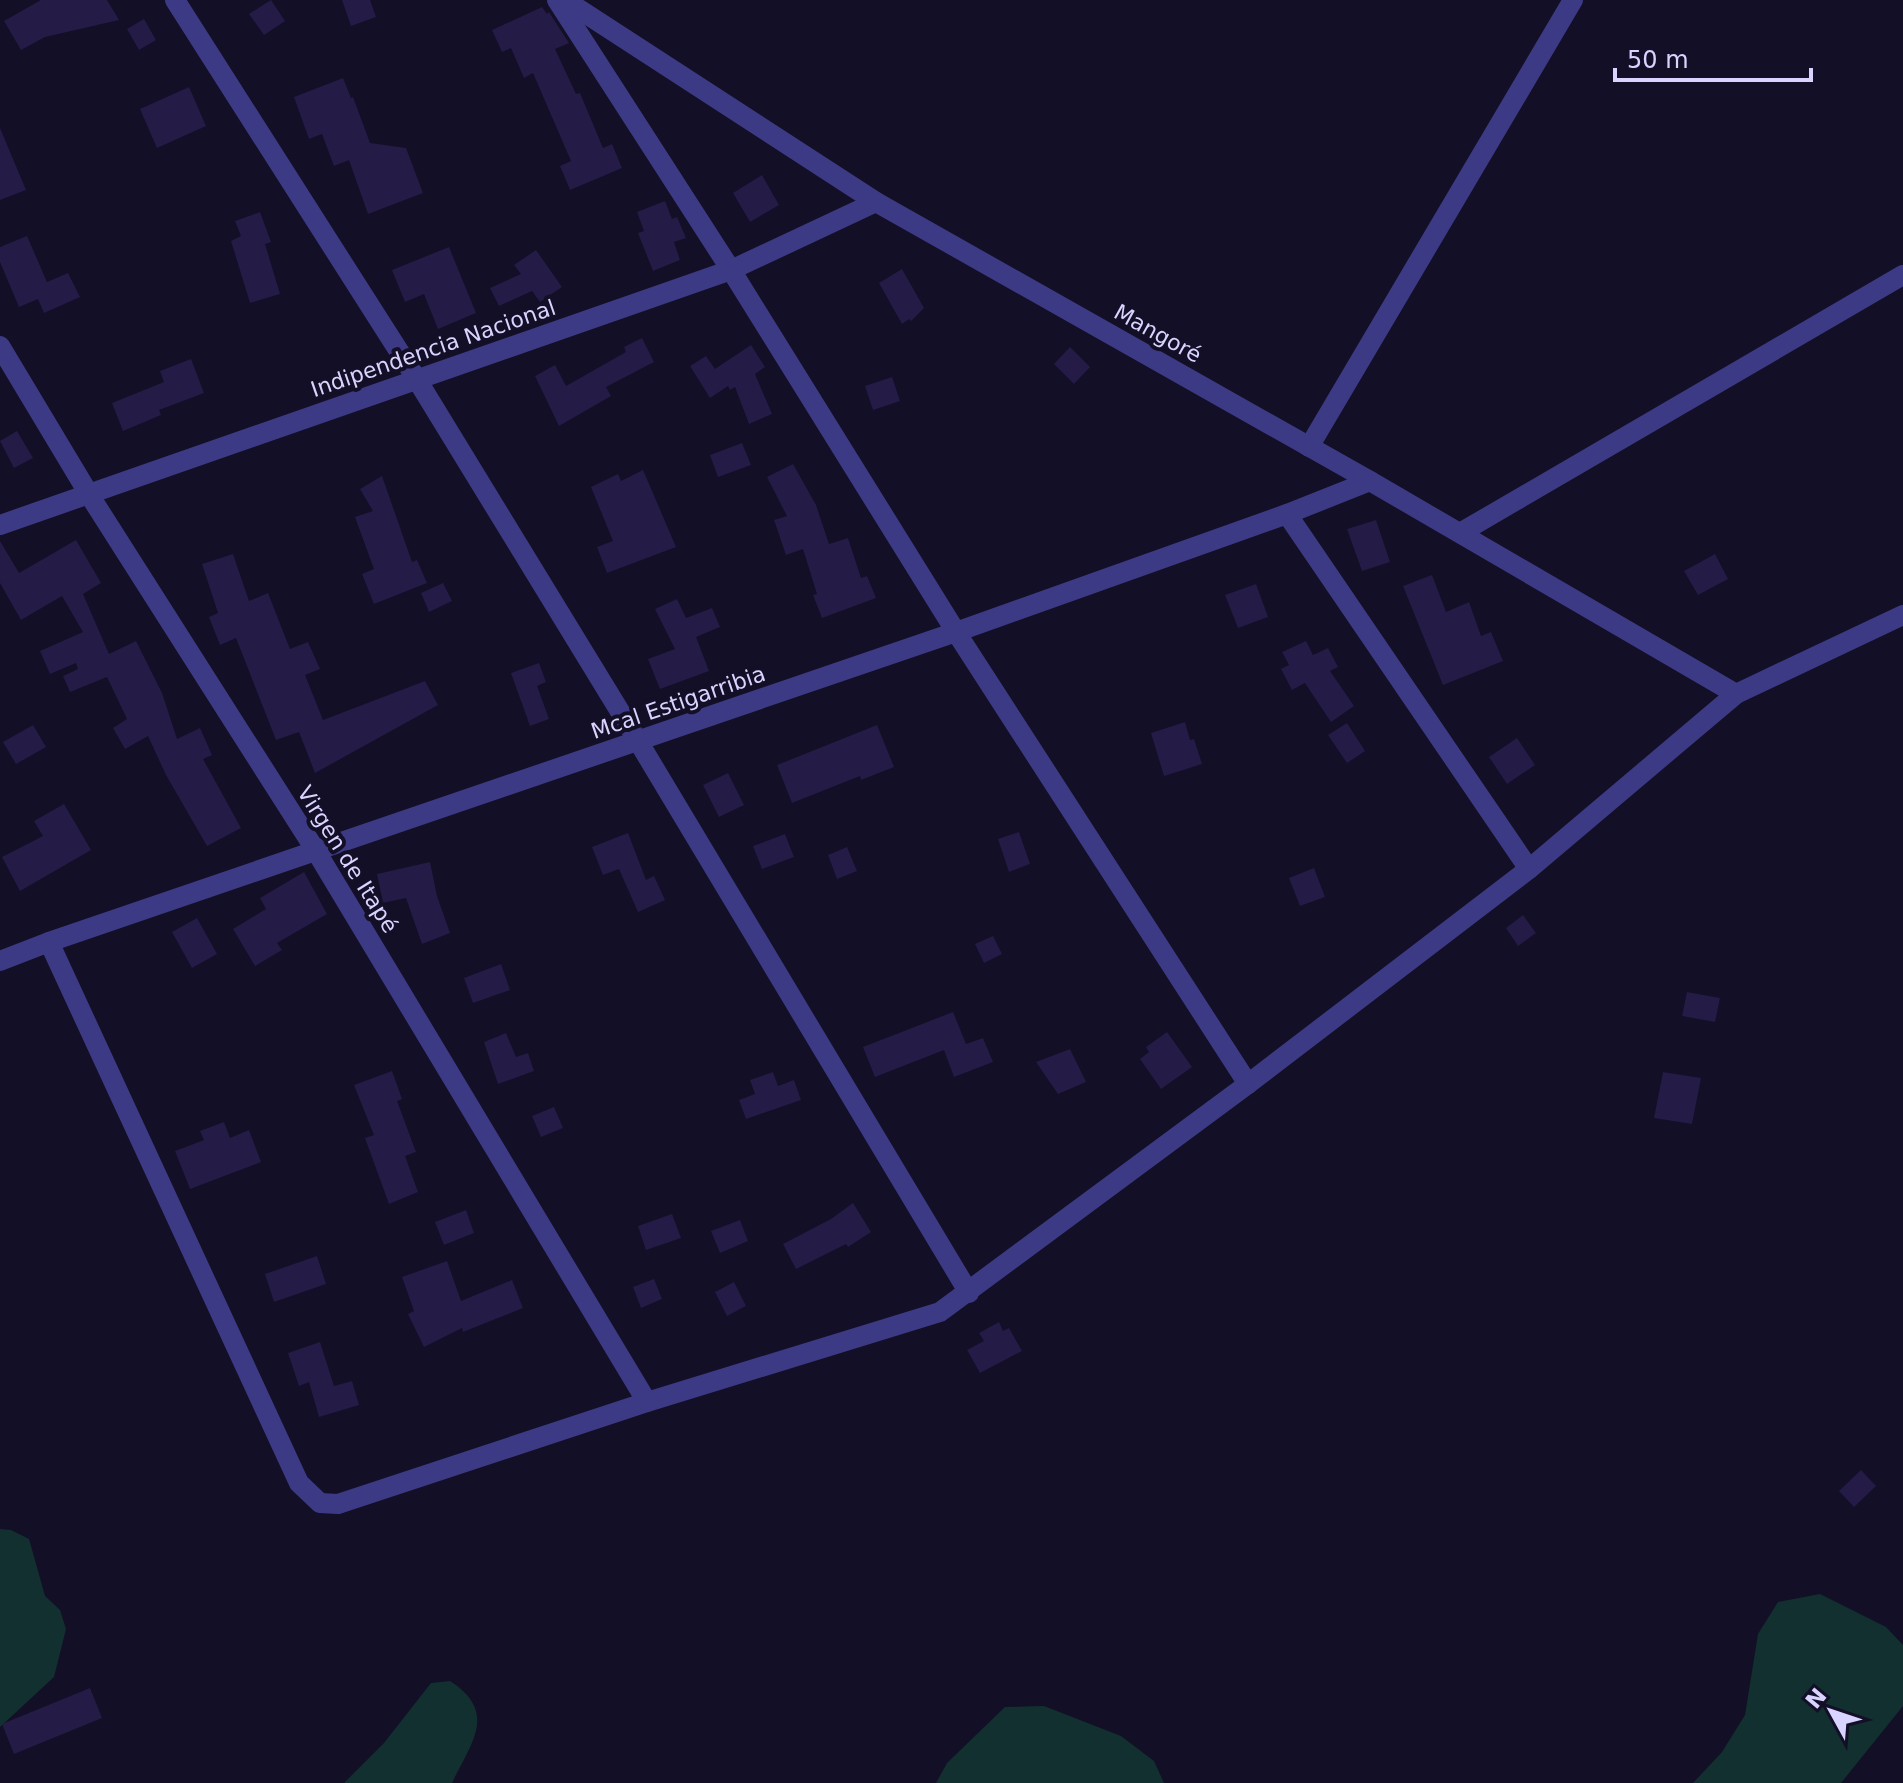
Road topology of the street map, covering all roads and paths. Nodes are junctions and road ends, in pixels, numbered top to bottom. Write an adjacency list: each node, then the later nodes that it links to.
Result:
1 (175, 0): 9 (street)
2 (557, 0): 6 (street)
3 (565, 0): 5 (street, Mangoré)
4 (1573, 0): 10 (street)
5 (876, 202): 6 (street, Indipendencia Nacional); 10 (street, Mangoré)
6 (731, 270): 9 (street, Indipendencia Nacional); 17 (street)
7 (1903, 275): 15 (street)
8 (0, 346): 12 (street, Virgen de Itapé)
9 (416, 378): 12 (street, Indipendencia Nacional); 19 (street)
10 (1309, 447): 11 (street, Mangoré)
11 (1370, 481): 13 (street, Mcal Estigarribia); 15 (street, Mangoré)
12 (90, 496): 14 (street, Indipendencia Nacional); 20 (street, Virgen de Itapé)
13 (1287, 514): 17 (street, Mcal Estigarribia); 21 (street)
14 (0, 525)
15 (1460, 533): 18 (street, Mangoré)
16 (1903, 615): 18 (street)
17 (956, 632): 19 (street, Mcal Estigarribia); 24 (street)
18 (1736, 694): 21 (street)
19 (638, 741): 20 (street, Mcal Estigarribia); 25 (street)
20 (316, 851): 22 (street, Mcal Estigarribia); 26 (street, Virgen de Itapé)
21 (1529, 869): 24 (street)
22 (49, 942): 23 (street, Mcal Estigarribia); 26 (street)
23 (0, 961)
24 (1248, 1084): 25 (street)
25 (969, 1293): 26 (street)
26 (647, 1402)

